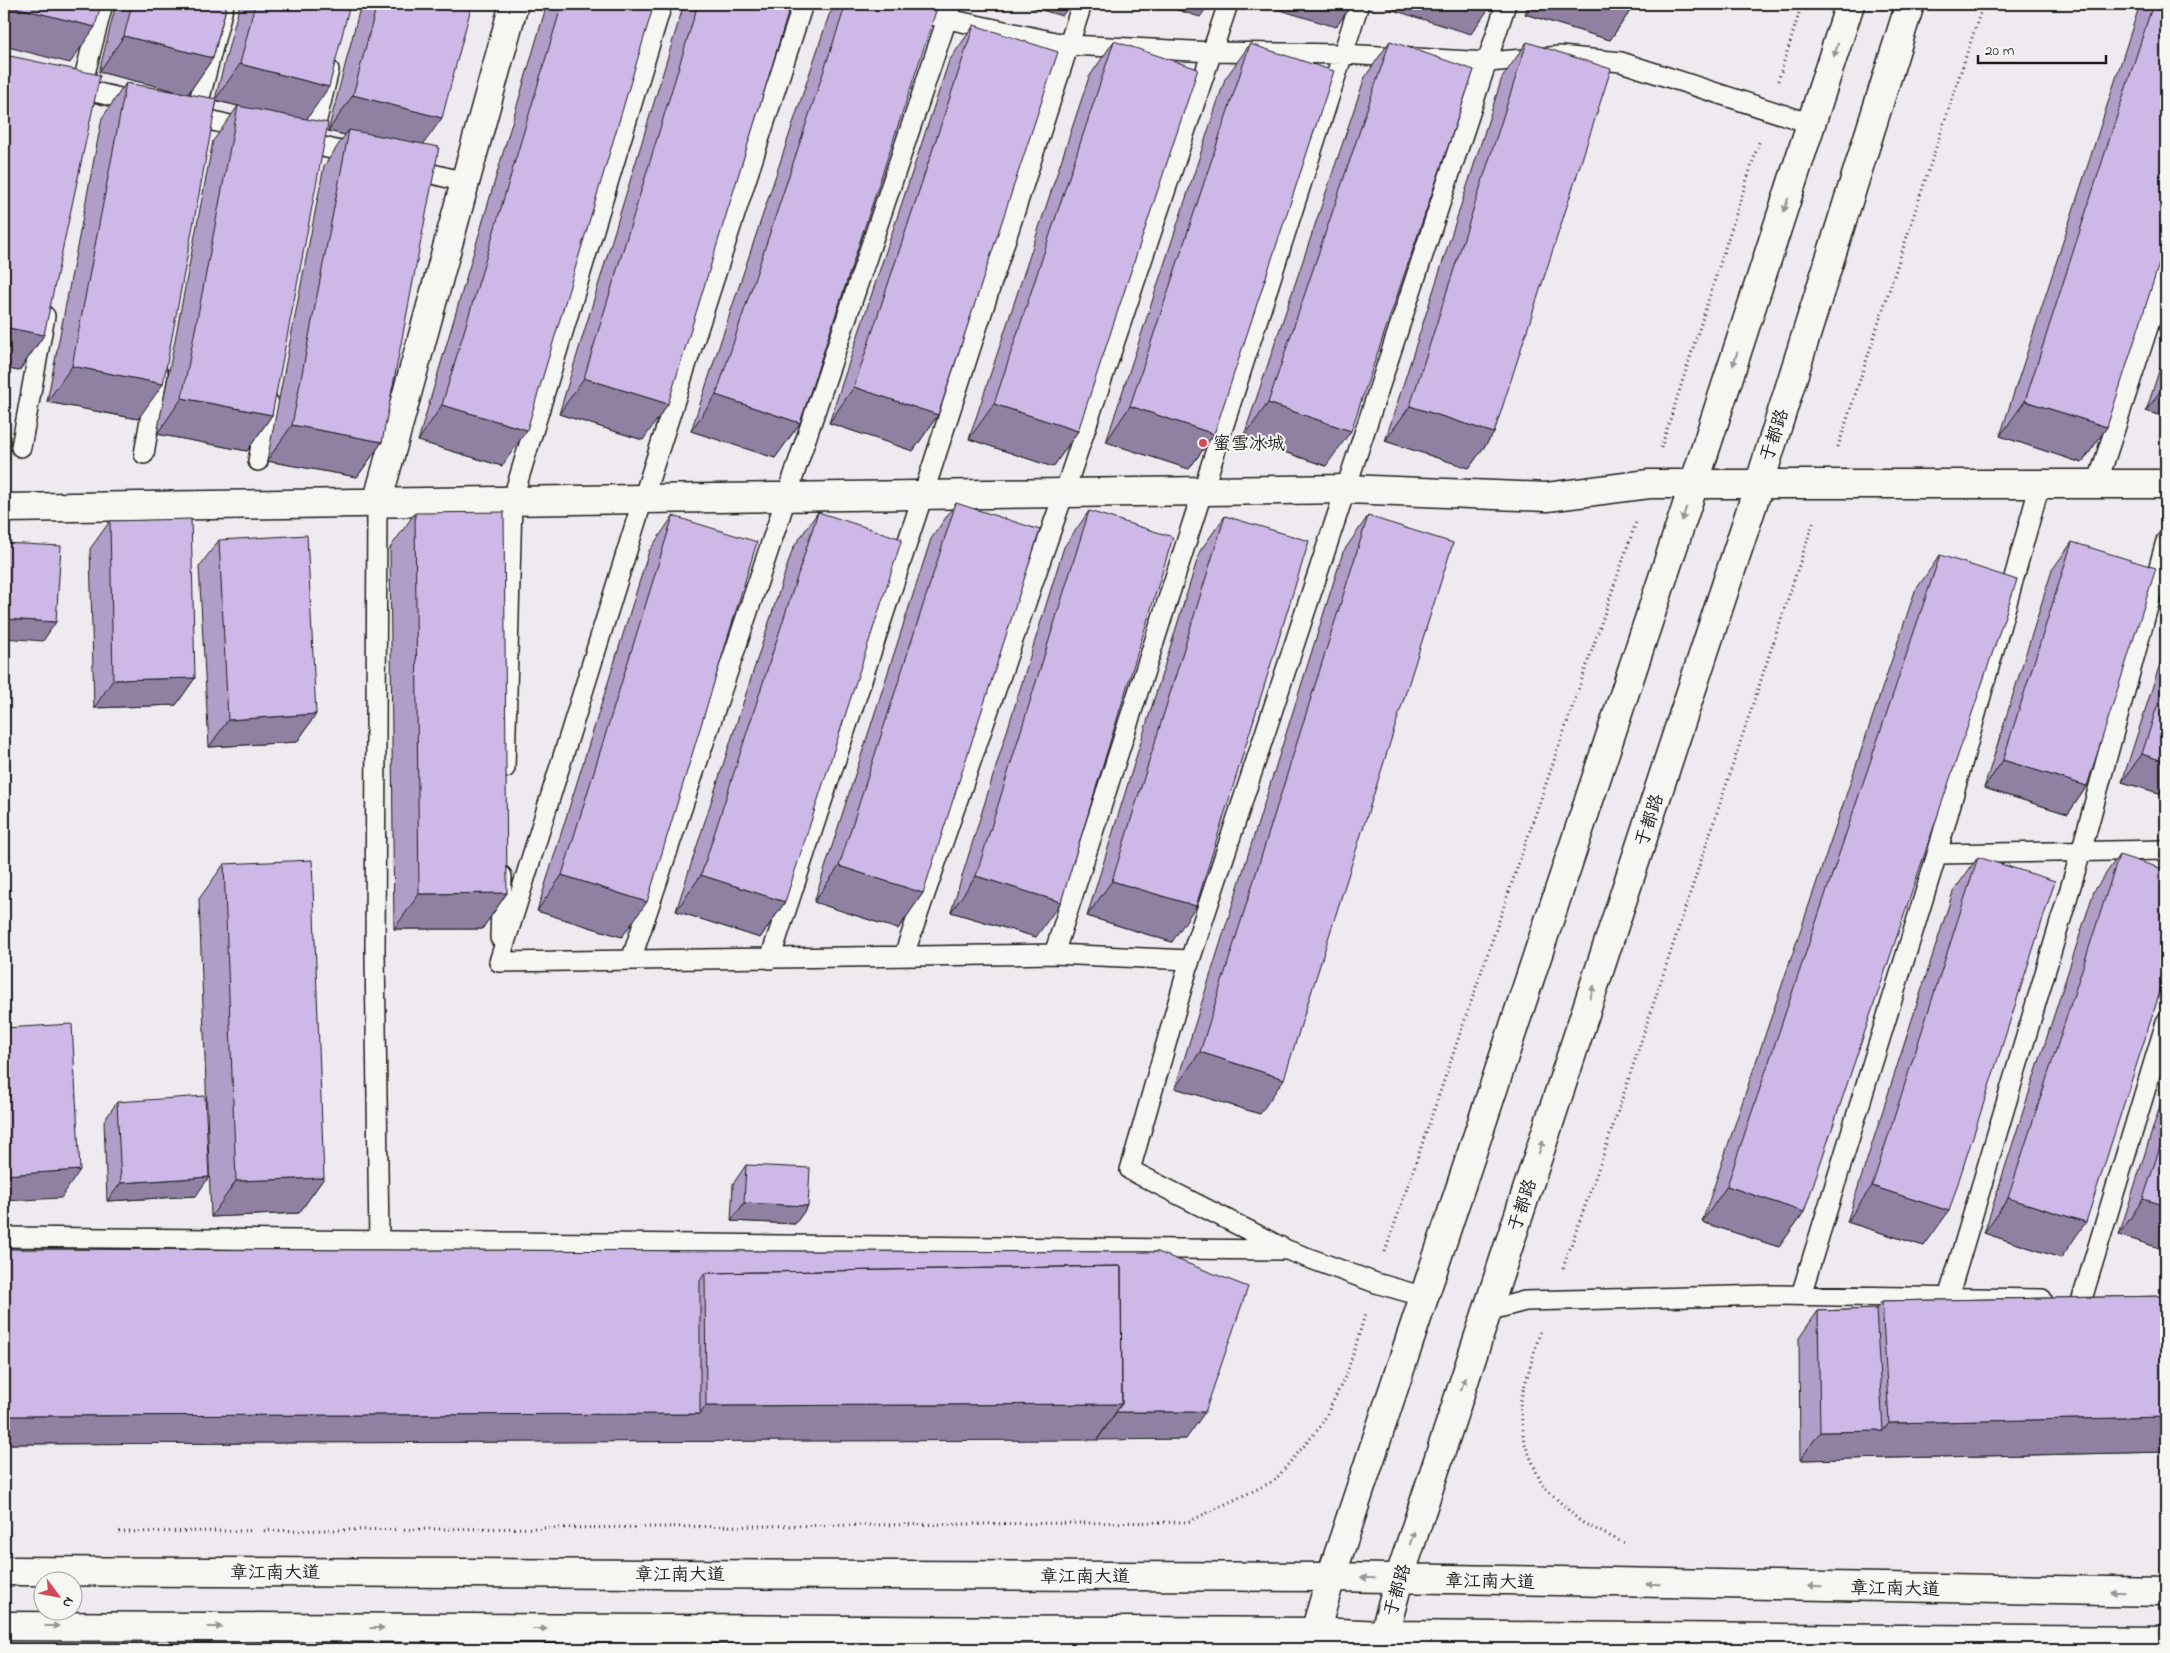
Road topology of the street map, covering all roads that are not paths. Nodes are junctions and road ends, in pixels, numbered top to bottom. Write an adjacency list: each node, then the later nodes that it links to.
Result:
1 (103, 4): 20 (lane)
2 (224, 4): 24 (lane)
3 (514, 4): 29 (main road)
4 (662, 4): 48 (lane)
5 (803, 4): 47 (lane)
6 (887, 4): 13 (lane)
7 (1082, 4): 14 (lane)
8 (1228, 4): 16 (lane)
9 (1359, 4): 17 (lane)
10 (1506, 4): 18 (lane)
11 (1850, 4): 25 (main road, one-way to 25)
12 (1910, 4): 41 (main road, 于都路)
13 (950, 12): 14 (lane); 46 (lane)
14 (1069, 45): 16 (lane); 45 (lane)
15 (334, 50): 27 (lane)
16 (1213, 52): 17 (lane); 44 (lane)
17 (1343, 54): 18 (lane); 43 (lane)
18 (1488, 62): 25 (lane); 42 (lane)
19 (52, 82): 20 (lane)
20 (86, 90): 21 (lane); 22 (lane)
21 (157, 107)
22 (87, 111)
23 (176, 112): 24 (lane)
24 (200, 118): 26 (lane); 27 (lane)
25 (1812, 124): 37 (main road, one-way to 37)
26 (201, 138)
27 (313, 145): 28 (lane); 29 (lane)
28 (312, 165)
29 (465, 182): 49 (main road)
30 (2166, 272): 39 (lane)
31 (50, 295): 34 (lane)
32 (161, 357): 35 (lane)
33 (272, 385): 36 (lane)
34 (21, 446)
35 (144, 454)
36 (258, 461)
37 (1694, 484): 41 (main road); 42 (main road); 68 (main road, one-way to 68)
38 (2040, 484): 39 (main road); 41 (main road); 56 (lane)
39 (2097, 484): 40 (main road)
40 (2166, 484)
41 (1759, 485): 70 (main road, 于都路, one-way to 41)
42 (1347, 489): 43 (main road); 61 (lane)
43 (1201, 491): 44 (main road); 57 (lane)
44 (1064, 493): 45 (main road); 58 (lane)
45 (923, 495): 46 (main road); 59 (lane)
46 (788, 497): 47 (main road); 60 (lane)
47 (643, 499): 48 (main road); 62 (lane)
48 (512, 501): 49 (main road); 52 (lane)
49 (377, 503): 50 (main road); 65 (lane)
50 (4, 508)
51 (2166, 541): 54 (lane)
52 (504, 786)
53 (2166, 850): 54 (lane)
54 (2081, 852): 56 (lane); 69 (lane)
55 (502, 854): 62 (lane)
56 (1937, 854): 67 (lane)
57 (1054, 954): 58 (lane); 61 (lane)
58 (904, 955): 59 (lane)
59 (770, 959): 60 (lane)
60 (631, 960): 62 (lane)
61 (1190, 960): 66 (lane)
62 (500, 962)
63 (2166, 1022): 69 (lane)
64 (4, 1237): 65 (lane)
65 (380, 1241): 66 (lane)
66 (1287, 1250): 68 (lane)
67 (1800, 1295): 69 (lane); 70 (lane)
68 (1425, 1297): 72 (main road)
69 (1948, 1298)
70 (1488, 1311): 73 (main road, 于都路, one-way to 70)
71 (4, 1571): 72 (main road, 章江南大道)
72 (1331, 1577): 73 (main road, 章江南大道, one-way to 72); 76 (main road)
73 (1399, 1579): 74 (main road, 章江南大道, one-way to 73); 77 (main road, 于都路)
74 (2166, 1592)
75 (4, 1626): 76 (main road, one-way to 76)
76 (1315, 1632): 77 (main road)
77 (1384, 1636): 78 (main road)
78 (2166, 1641)

